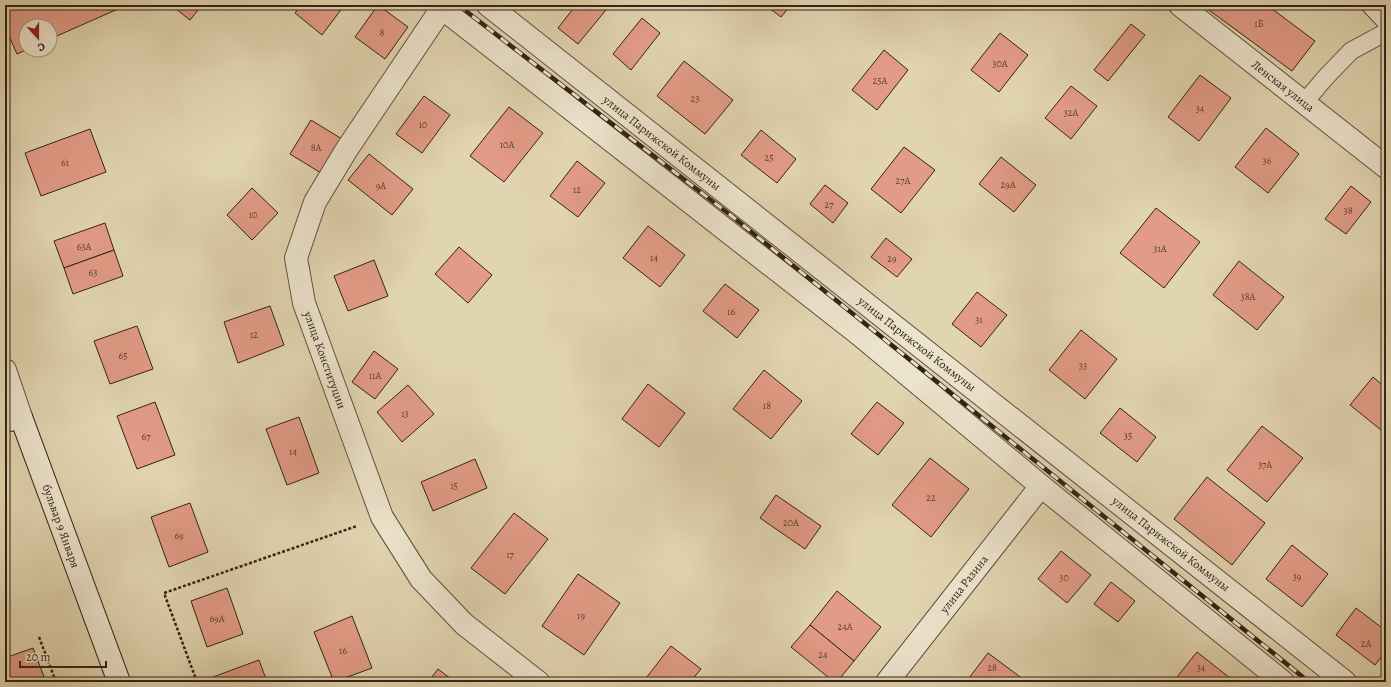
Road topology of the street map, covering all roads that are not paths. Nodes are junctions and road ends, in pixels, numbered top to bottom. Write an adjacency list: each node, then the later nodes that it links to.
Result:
1 (488, 5): 16 (street, улица Парижской Коммуны)
2 (1180, 5): 7 (street, Ленская улица)
3 (1370, 5): 5 (lane)
4 (440, 7): 11 (street); 13 (street, улица Конституции)
5 (1386, 22)
6 (1386, 32): 7 (lane)
7 (1304, 102): 8 (street, Ленская улица)
8 (1386, 167)
9 (5, 370): 10 (street, бульвар 9 Января)
10 (13, 419): 12 (street, бульвар 9 Января)
11 (1041, 486): 14 (street, улица Разина); 15 (street)
12 (119, 682)
13 (538, 682)
14 (887, 682)
15 (1283, 682)
16 (1345, 682)

